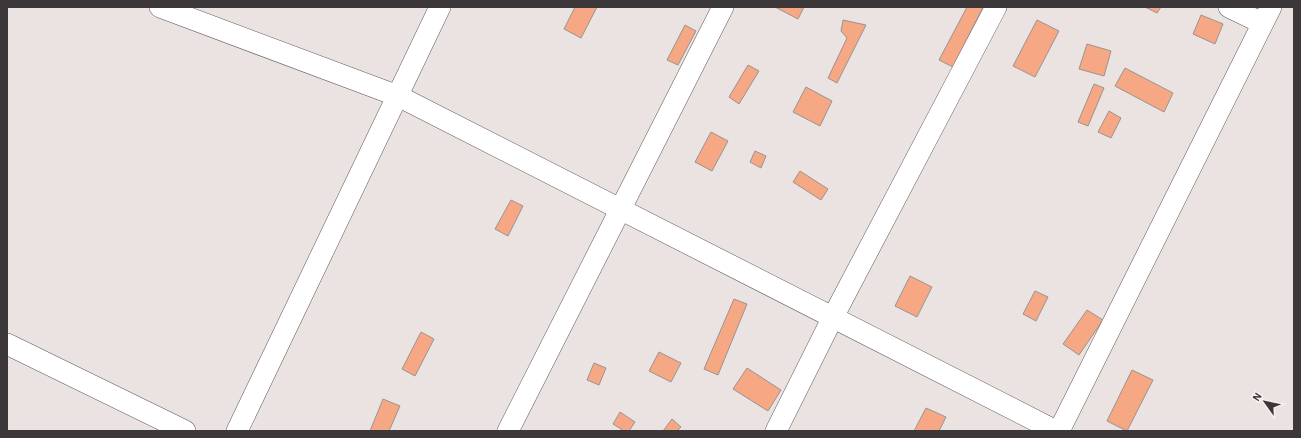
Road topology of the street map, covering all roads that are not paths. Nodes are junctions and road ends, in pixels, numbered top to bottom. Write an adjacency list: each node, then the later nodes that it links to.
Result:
1 (160, 7): 7 (street)
2 (440, 7): 7 (street)
3 (723, 7): 8 (street)
4 (996, 7): 9 (street)
5 (1229, 7): 6 (street)
6 (1267, 15): 16 (street)
7 (398, 96): 8 (street); 12 (street)
8 (620, 209): 9 (street); 13 (street)
9 (833, 318): 14 (street); 15 (street)
10 (7, 344): 11 (street)
11 (185, 431)
12 (237, 431)
13 (508, 431)
14 (776, 431)
15 (1056, 431)
16 (1059, 431)

